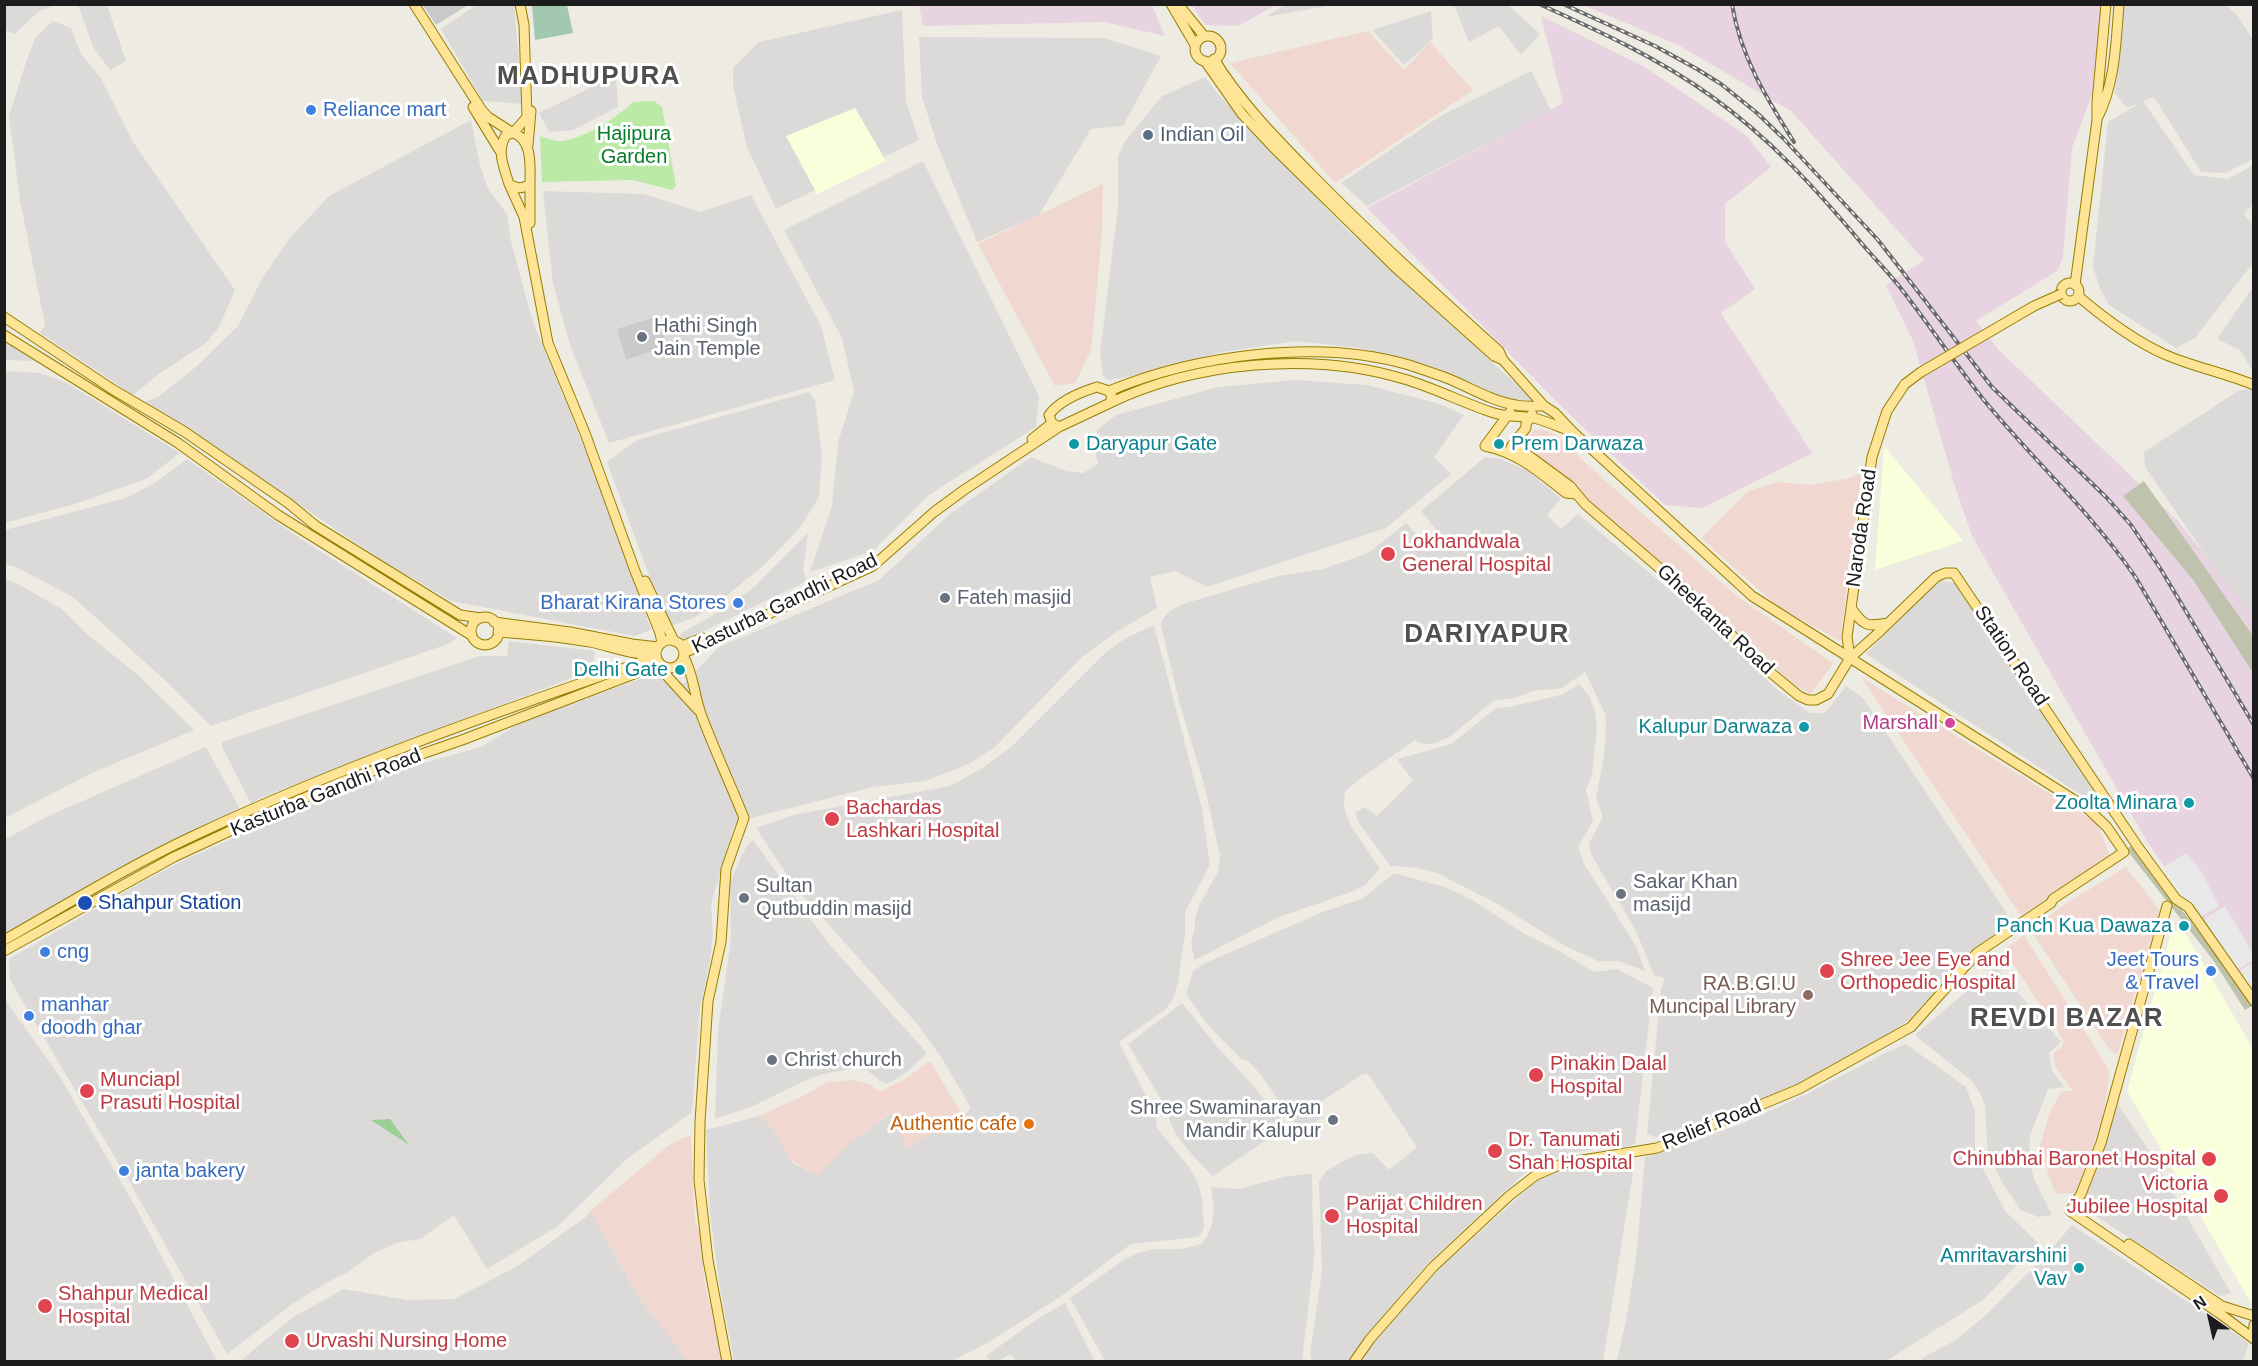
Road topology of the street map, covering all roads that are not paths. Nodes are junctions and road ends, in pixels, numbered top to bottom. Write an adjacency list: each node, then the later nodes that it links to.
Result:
1 (407, 4): 14 (main road)
2 (414, 4): 12 (main road)
3 (522, 4): 12 (main road); 13 (main road)
4 (1172, 4): 9 (main road)
5 (1178, 4): 8 (main road)
6 (2106, 4): 11 (main road)
7 (2119, 4): 11 (main road)
8 (1204, 36): 9 (main road); 10 (main road)
9 (1195, 45): 10 (main road)
10 (1209, 60): 26 (main road)
11 (2097, 119): 17 (main road)
12 (513, 133): 13 (main road); 14 (main road)
13 (528, 145): 16 (main road)
14 (500, 151): 15 (main road)
15 (509, 184): 16 (main road); 43 (main road)
16 (530, 184): 42 (main road)
17 (2075, 285): 18 (main road); 19 (main road)
18 (2061, 294): 19 (main road); 34 (main road, Naroda Road, bridge)
19 (2078, 296): 22 (main road)
20 (4, 317): 35 (main road)
21 (4, 334): 39 (main road)
22 (2253, 385)
23 (1109, 391): 24 (main road); 25 (main road); 30 (main road)
24 (1110, 403): 27 (main road); 30 (main road)
25 (1516, 405): 26 (main road); 28 (main road)
26 (1540, 406): 29 (main road); 32 (main road)
27 (1491, 412): 28 (main road); 31 (main road)
28 (1507, 416): 29 (main road); 31 (main road)
29 (1533, 418): 32 (main road); 33 (main road)
30 (1056, 425): 42 (main road, Kasturba Gandhi Road)
31 (1496, 430): 33 (main road, Gheekanta Road)
32 (1573, 432): 41 (main road)
33 (1510, 448): 44 (main road, Gheekanta Road)
34 (1851, 608): 37 (main road); 40 (main road, Naroda Road)
35 (481, 618): 36 (main road); 39 (main road)
36 (494, 622): 38 (main road); 43 (main road)
37 (1888, 623): 44 (main road, Station Road); 46 (main road, Station Road)
38 (498, 632): 39 (main road); 43 (main road)
39 (471, 635)
40 (1847, 637): 41 (main road); 44 (main road, Naroda Road)
41 (1827, 644): 44 (main road)
42 (681, 649): 43 (main road); 43 (main road); 45 (main road)
43 (659, 655): 45 (main road); 49 (main road, Kasturba Gandhi Road); 50 (main road, Kasturba Gandhi Road)
44 (1850, 658): 47 (main road)
45 (701, 714): 56 (main road)
46 (2109, 804): 47 (main road); 51 (main road, Station Road)
47 (2094, 815): 57 (main road, Relief Road)
48 (2167, 906): 52 (main road)
49 (4, 939)
50 (4, 951)
51 (2253, 1001)
52 (2071, 1209): 53 (main road); 55 (main road)
53 (2253, 1316)
54 (2253, 1325): 55 (main road)
55 (2253, 1339)
56 (727, 1362)
57 (1354, 1362)

